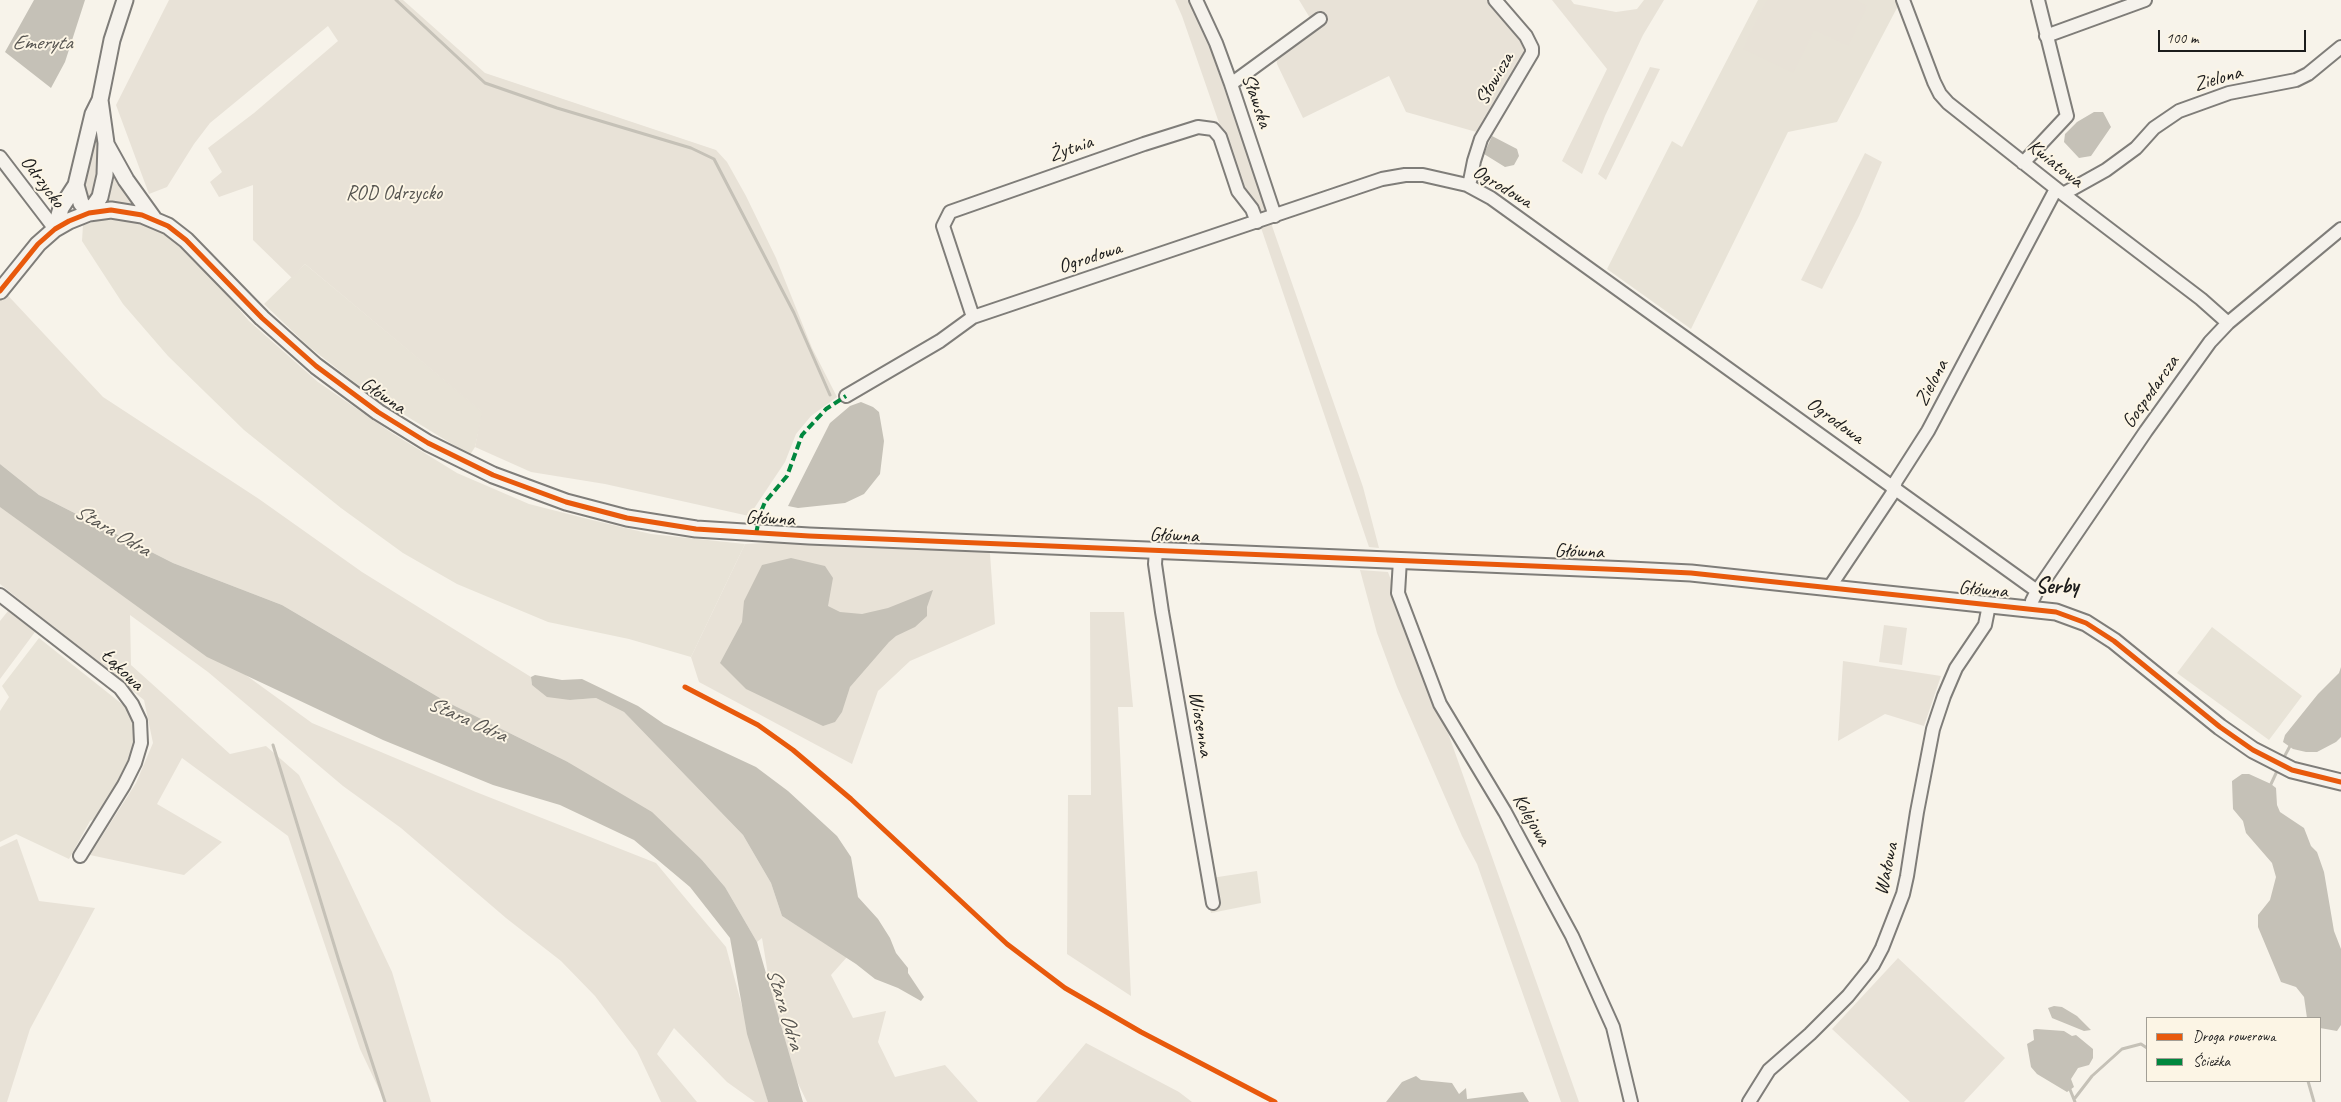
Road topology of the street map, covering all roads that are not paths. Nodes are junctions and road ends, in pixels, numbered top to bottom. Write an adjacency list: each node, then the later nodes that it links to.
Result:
1 (125, 0): 11 (main road)
2 (1196, 0): 10 (street, Sławska)
3 (1495, 0): 16 (street, Słowicza)
4 (1904, 0): 14 (street, Kwiatowa)
5 (2038, 0): 8 (street)
6 (2144, 0): 8 (street)
7 (1320, 19): 10 (street)
8 (2046, 36): 14 (street)
9 (2341, 47): 17 (street, Zielona)
10 (1231, 84): 19 (street, Sławska)
11 (100, 100): 12 (main road); 15 (main road)
12 (106, 143): 18 (main road); 20 (main road)
13 (0, 157): 22 (street, Odrzycko)
14 (2023, 163): 17 (street, Kwiatowa)
15 (76, 185): 18 (main road); 22 (main road)
16 (1470, 186): 19 (street, Ogrodowa); 28 (street, Ogrodowa)
17 (2059, 192): 26 (street, Kwiatowa); 28 (street, Zielona)
18 (90, 213): 20 (main road, Główna); 22 (main road, Główna)
19 (1275, 216): 21 (street, Ogrodowa)
20 (154, 218): 29 (main road, Główna)
21 (1257, 222): 25 (street, Ogrodowa); 25 (street, Żytnia)
22 (55, 229): 24 (main road)
23 (2341, 229): 26 (street, Gospodarcza)
24 (0, 291)
25 (973, 317): 27 (street, Ogrodowa)
26 (2228, 323): 32 (street, Gospodarcza)
27 (846, 396)
28 (1894, 487): 31 (street, Zielona); 32 (street, Ogrodowa)
29 (1156, 550): 30 (main road, Główna); 38 (street, Wiosenna)
30 (1400, 560): 31 (main road, Główna); 39 (street, Kolejowa)
31 (1829, 588): 34 (main road, Główna)
32 (2037, 591): 35 (street, Gospodarcza)
33 (0, 597): 37 (street, Łąkowa)
34 (1989, 605): 35 (main road, Główna); 40 (street, Wałowa)
35 (2031, 609): 36 (main road, Główna)
36 (2341, 782)
37 (80, 856)
38 (1213, 903)
39 (1631, 1102)
40 (1749, 1102)

